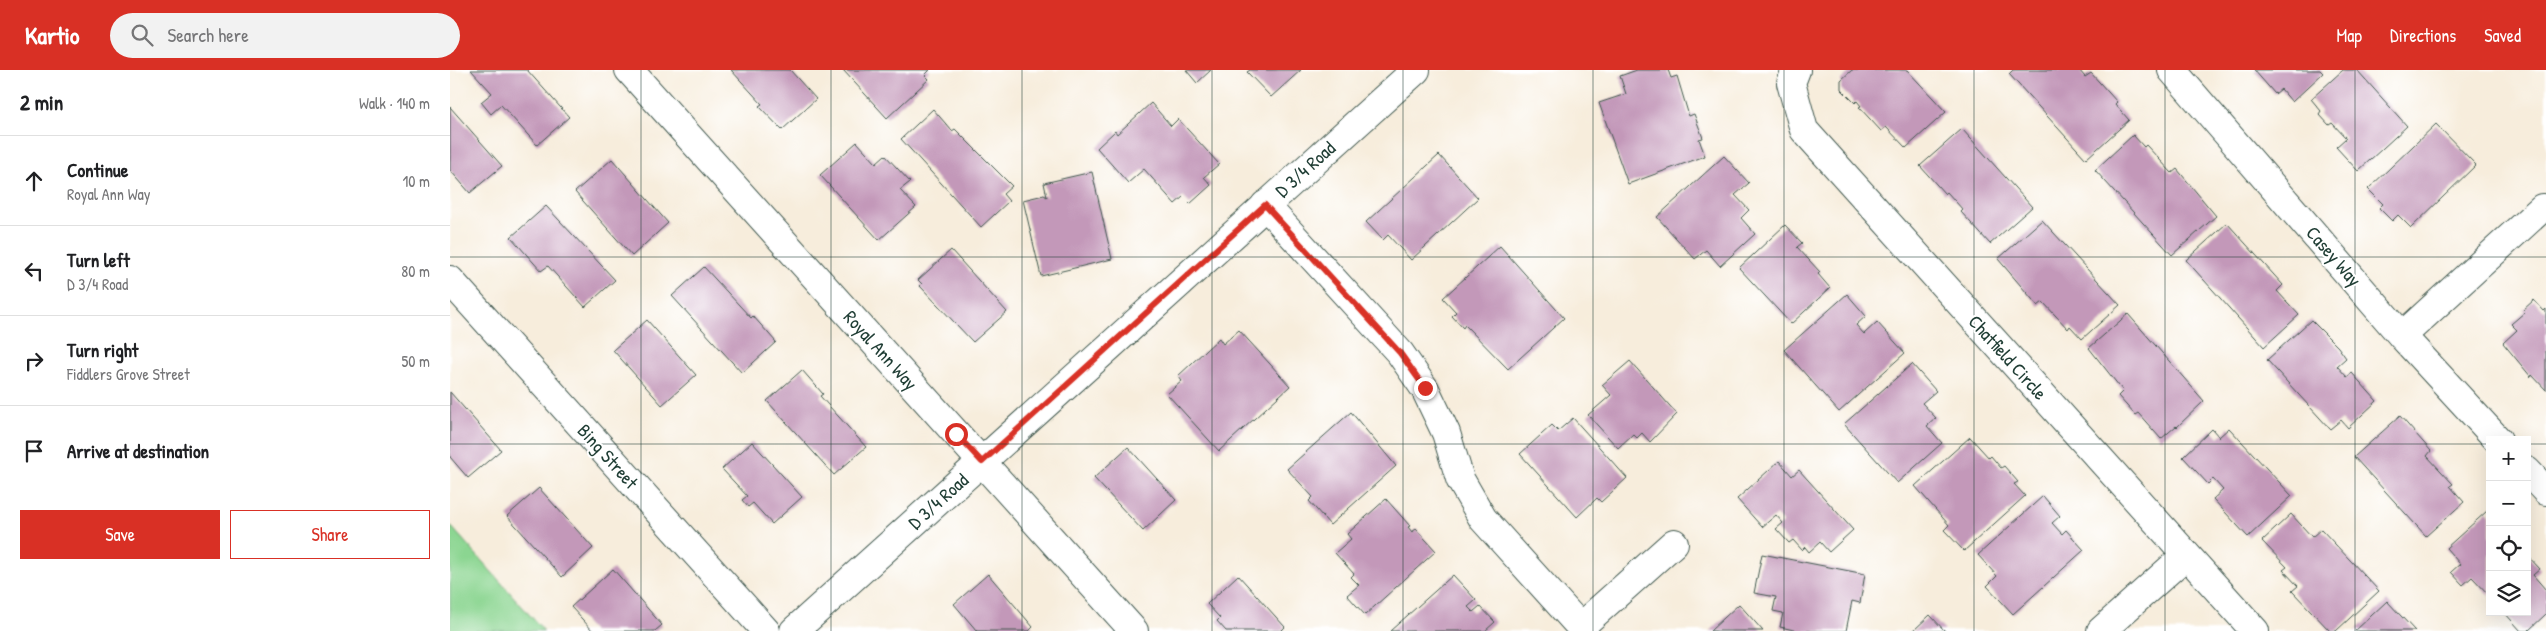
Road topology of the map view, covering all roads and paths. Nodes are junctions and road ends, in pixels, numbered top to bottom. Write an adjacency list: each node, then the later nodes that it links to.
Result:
1 (629, 70): 10 (street, Royal Ann Way)
2 (1416, 70): 5 (street, D 3/4 Road)
3 (1796, 70): 14 (street, Chatfield Circle)
4 (2172, 70): 8 (street, Casey Way)
5 (1265, 205): 10 (street, D 3/4 Road); 15 (street)
6 (2542, 208): 8 (street)
7 (450, 280): 16 (street, Bing Street)
8 (2402, 336): 9 (street, Casey Way)
9 (2494, 436)
10 (982, 462): 17 (street, D 3/4 Road); 18 (street, Royal Ann Way)
11 (2531, 475): 12 (street)
12 (2546, 491)
13 (1674, 543): 15 (street)
14 (2186, 555): 19 (street); 20 (street, Chatfield Circle)
15 (1582, 629)
16 (766, 631)
17 (794, 631)
18 (1134, 631)
19 (2101, 631)
20 (2254, 631)

